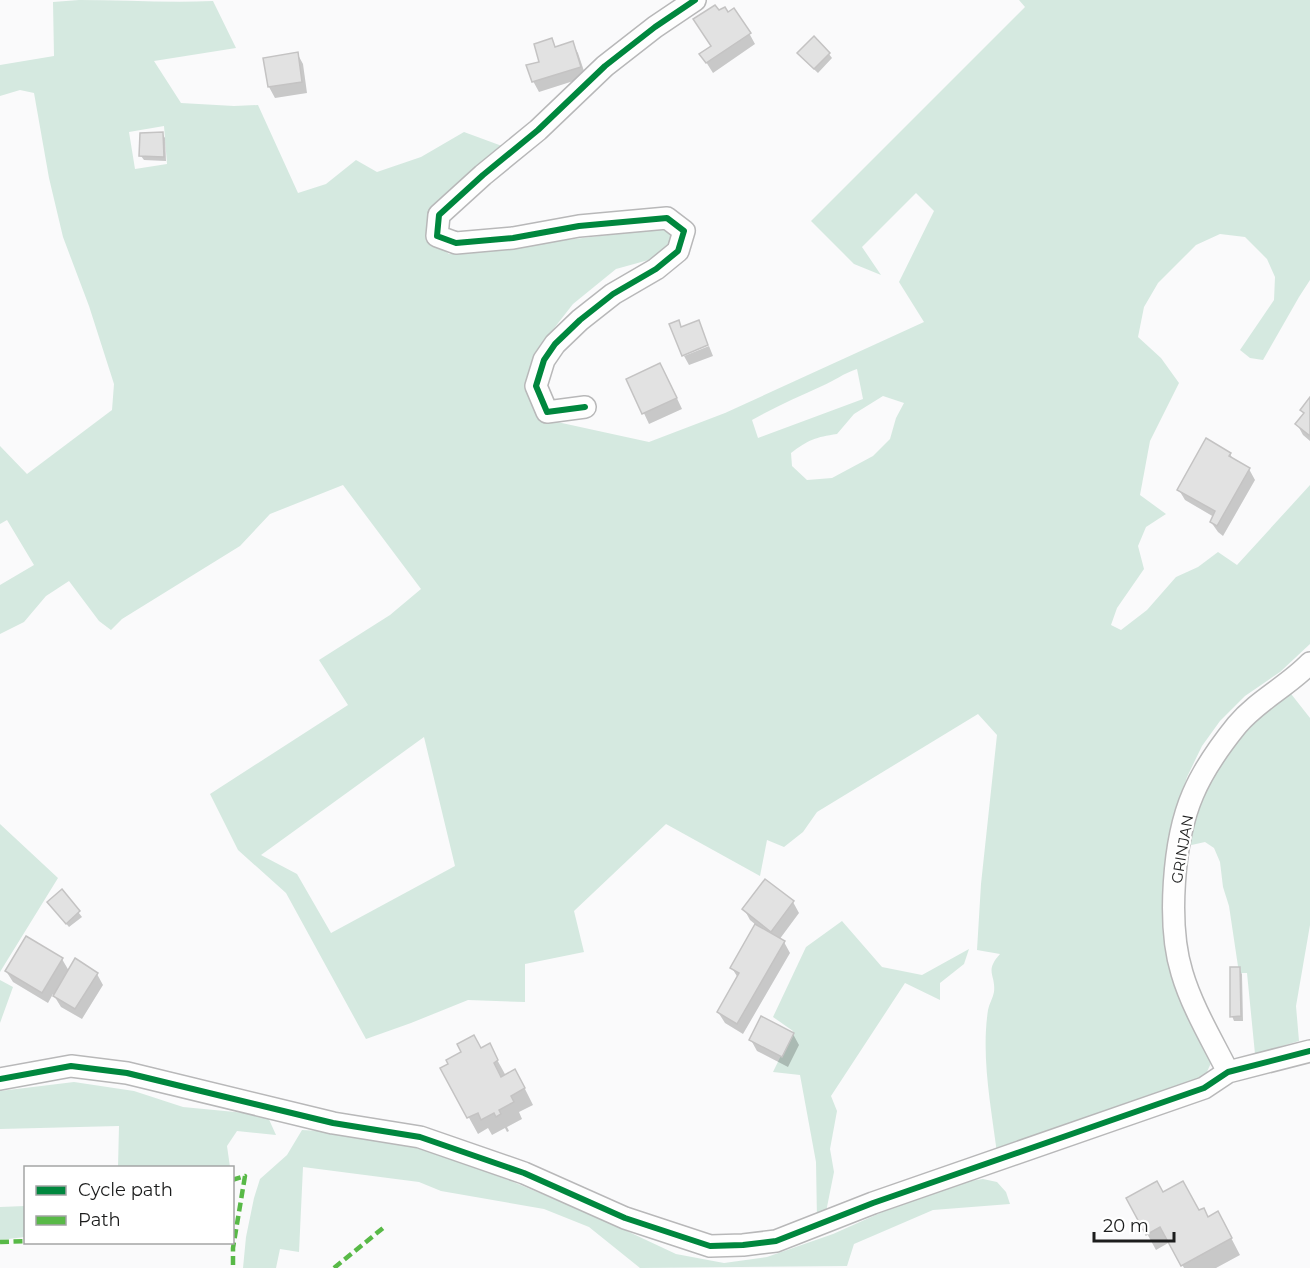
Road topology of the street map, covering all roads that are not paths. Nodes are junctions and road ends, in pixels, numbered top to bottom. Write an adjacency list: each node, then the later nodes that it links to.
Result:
1 (695, 0): 2 (street)
2 (585, 407)
3 (1310, 663): 5 (street, GRINJAN)
4 (1310, 1051): 5 (street)
5 (1228, 1072): 6 (street)
6 (0, 1079)

